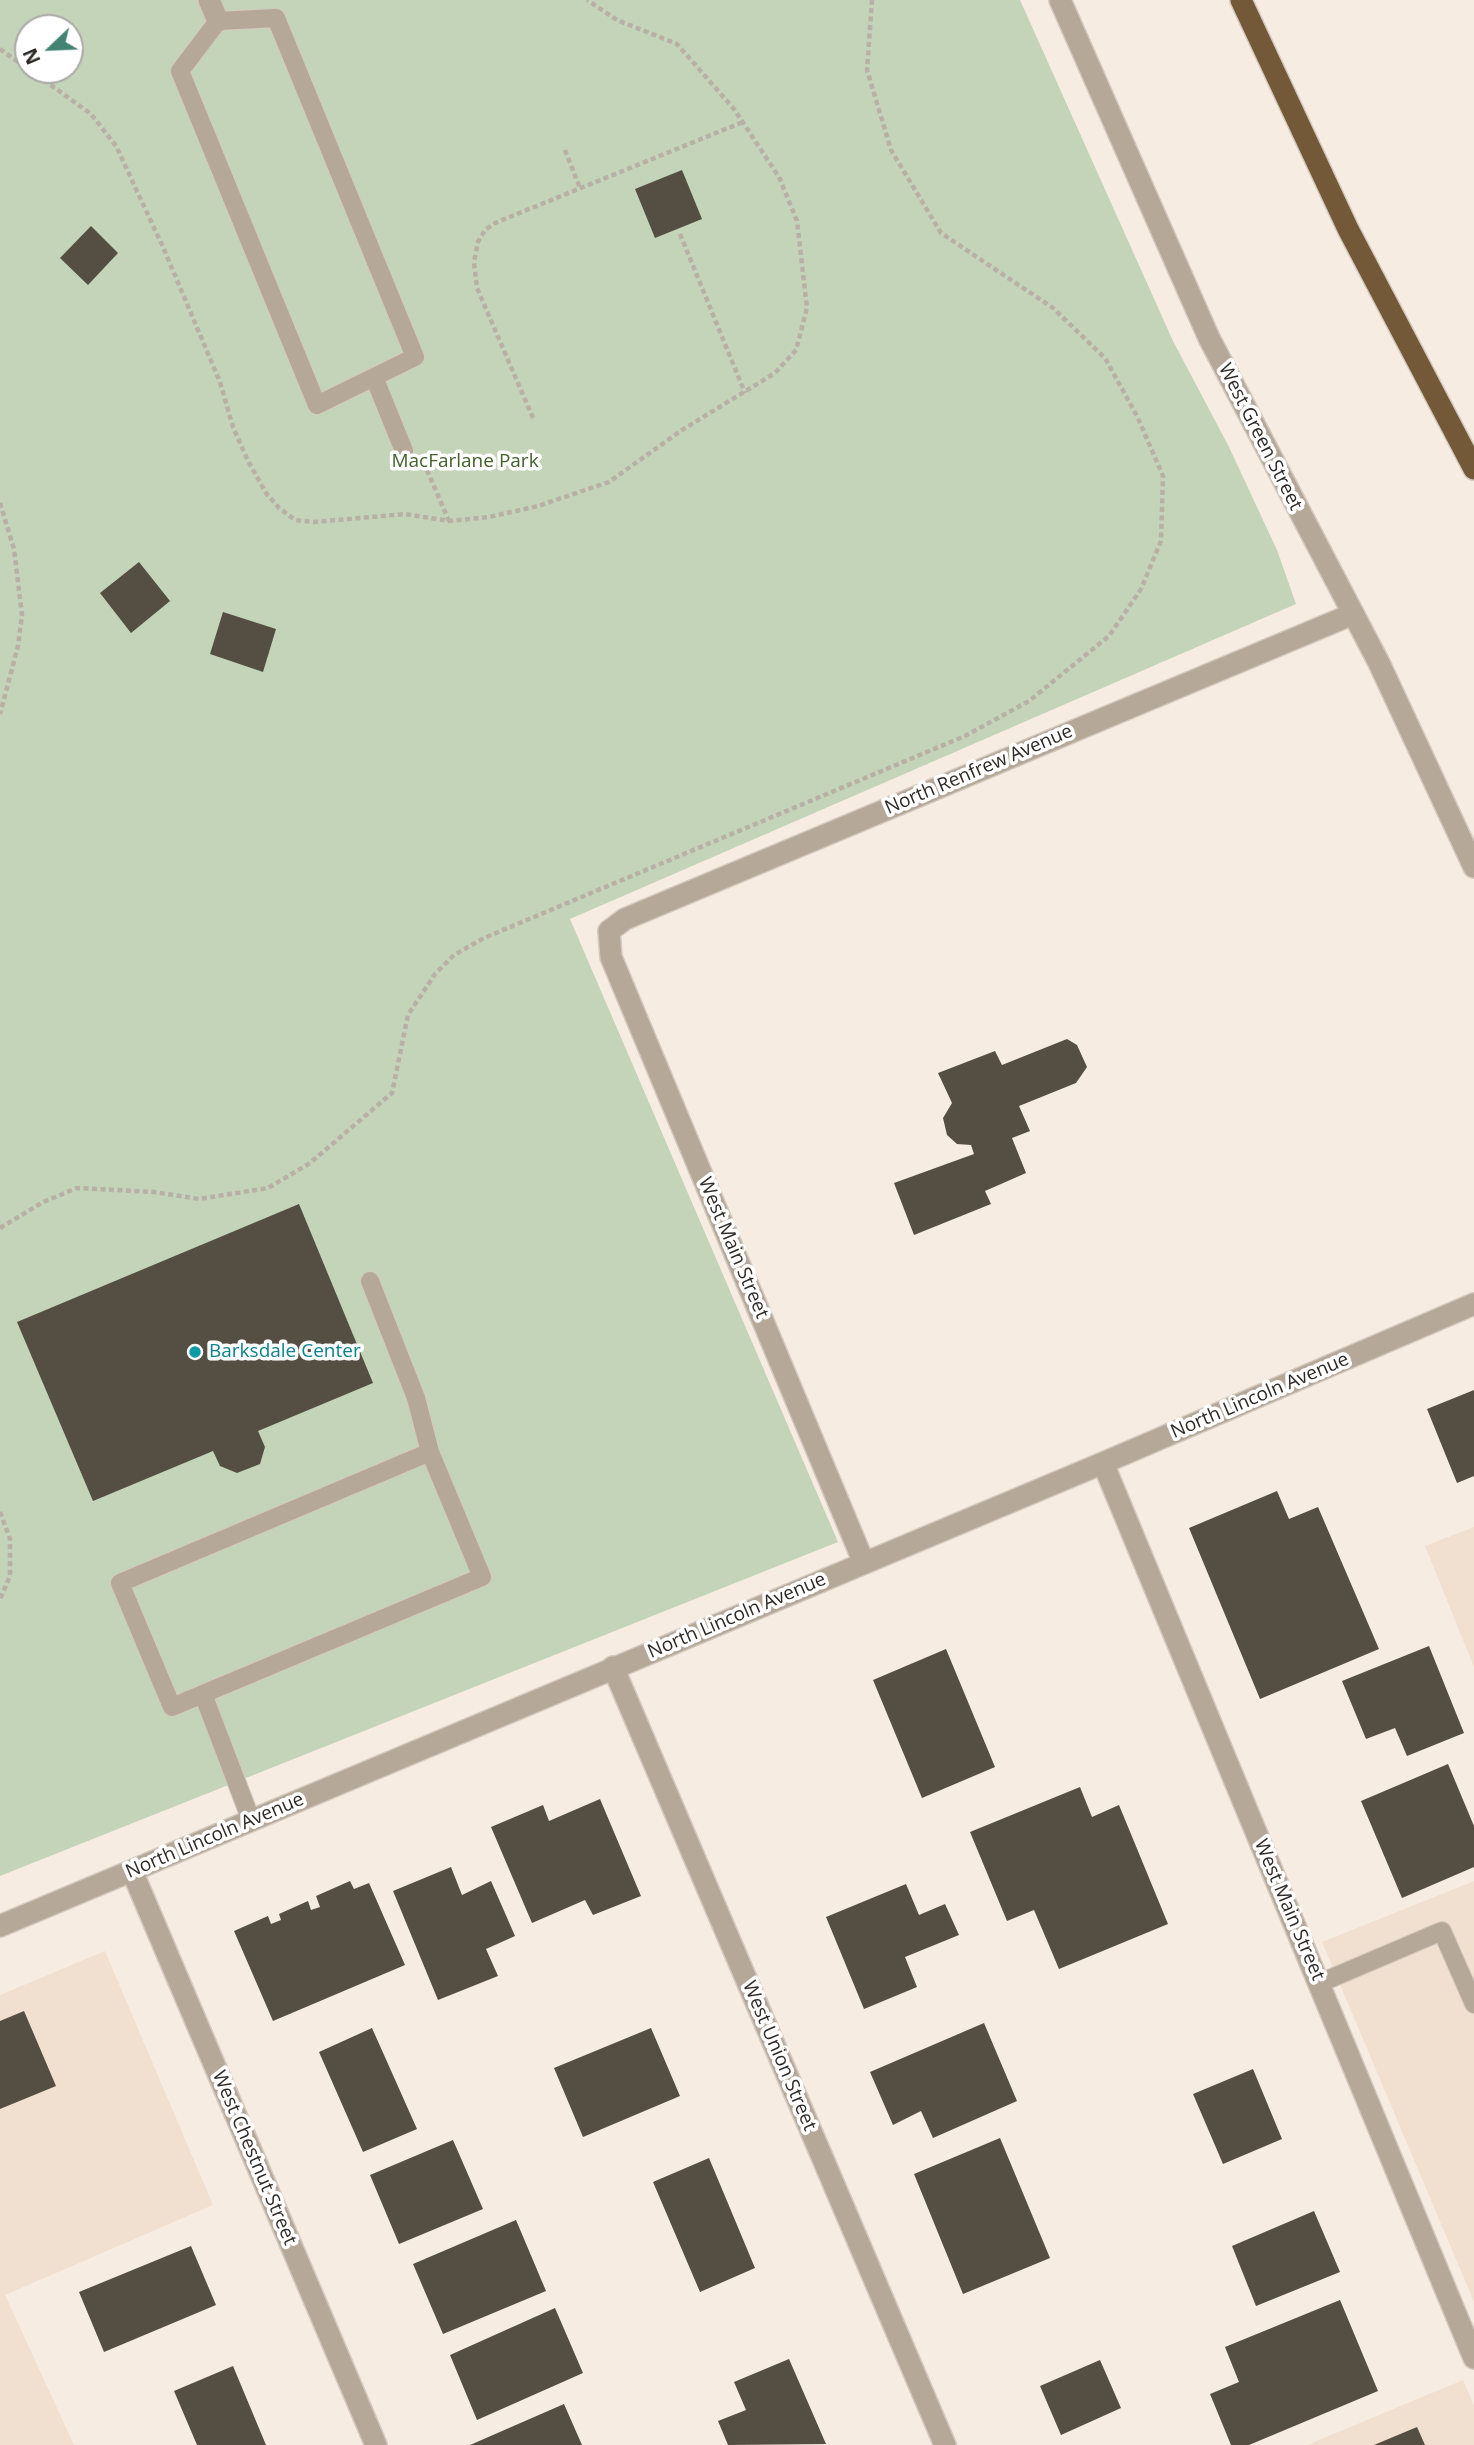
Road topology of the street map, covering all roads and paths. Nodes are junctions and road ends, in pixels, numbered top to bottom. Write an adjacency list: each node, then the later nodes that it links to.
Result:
1 (209, 0): 6 (street)
2 (587, 0): 8 (path)
3 (872, 0): 24 (path)
4 (1060, 0): 20 (street, West Green Street)
5 (1241, 0): 17 (highway)
6 (218, 21): 12 (lane); 12 (lane)
7 (50, 84): 19 (path)
8 (743, 122): 10 (path); 13 (path)
9 (565, 150): 10 (path)
10 (580, 188): 14 (path)
11 (680, 234): 13 (path)
12 (374, 377): 15 (lane)
13 (745, 393): 19 (path)
14 (533, 418)
15 (404, 451)
16 (422, 459): 19 (path)
17 (1474, 469)
18 (0, 503): 21 (path)
19 (449, 521)
20 (1353, 614): 22 (street, West Green Street); 23 (street, North Renfrew Avenue)
21 (0, 714)
22 (1474, 867)
23 (609, 932): 30 (street, West Main Street)
24 (0, 1228)
25 (370, 1281): 27 (lane)
26 (1474, 1304): 28 (street, North Lincoln Avenue)
27 (430, 1452): 33 (lane); 33 (lane)
28 (1103, 1463): 30 (street, North Lincoln Avenue); 37 (street, West Main Street)
29 (0, 1512): 31 (path)
30 (864, 1563): 32 (street, North Lincoln Avenue)
31 (0, 1599)
32 (613, 1667): 34 (street, North Lincoln Avenue); 41 (street, West Union Street)
33 (203, 1694): 34 (lane)
34 (251, 1820): 35 (street, North Lincoln Avenue)
35 (132, 1871): 36 (street, North Lincoln Avenue); 40 (street, West Chestnut Street)
36 (0, 1926)
37 (1320, 1983): 38 (lane); 39 (street, West Main Street)
38 (1474, 2004)
39 (1474, 2358)
40 (376, 2445)
41 (945, 2445)

